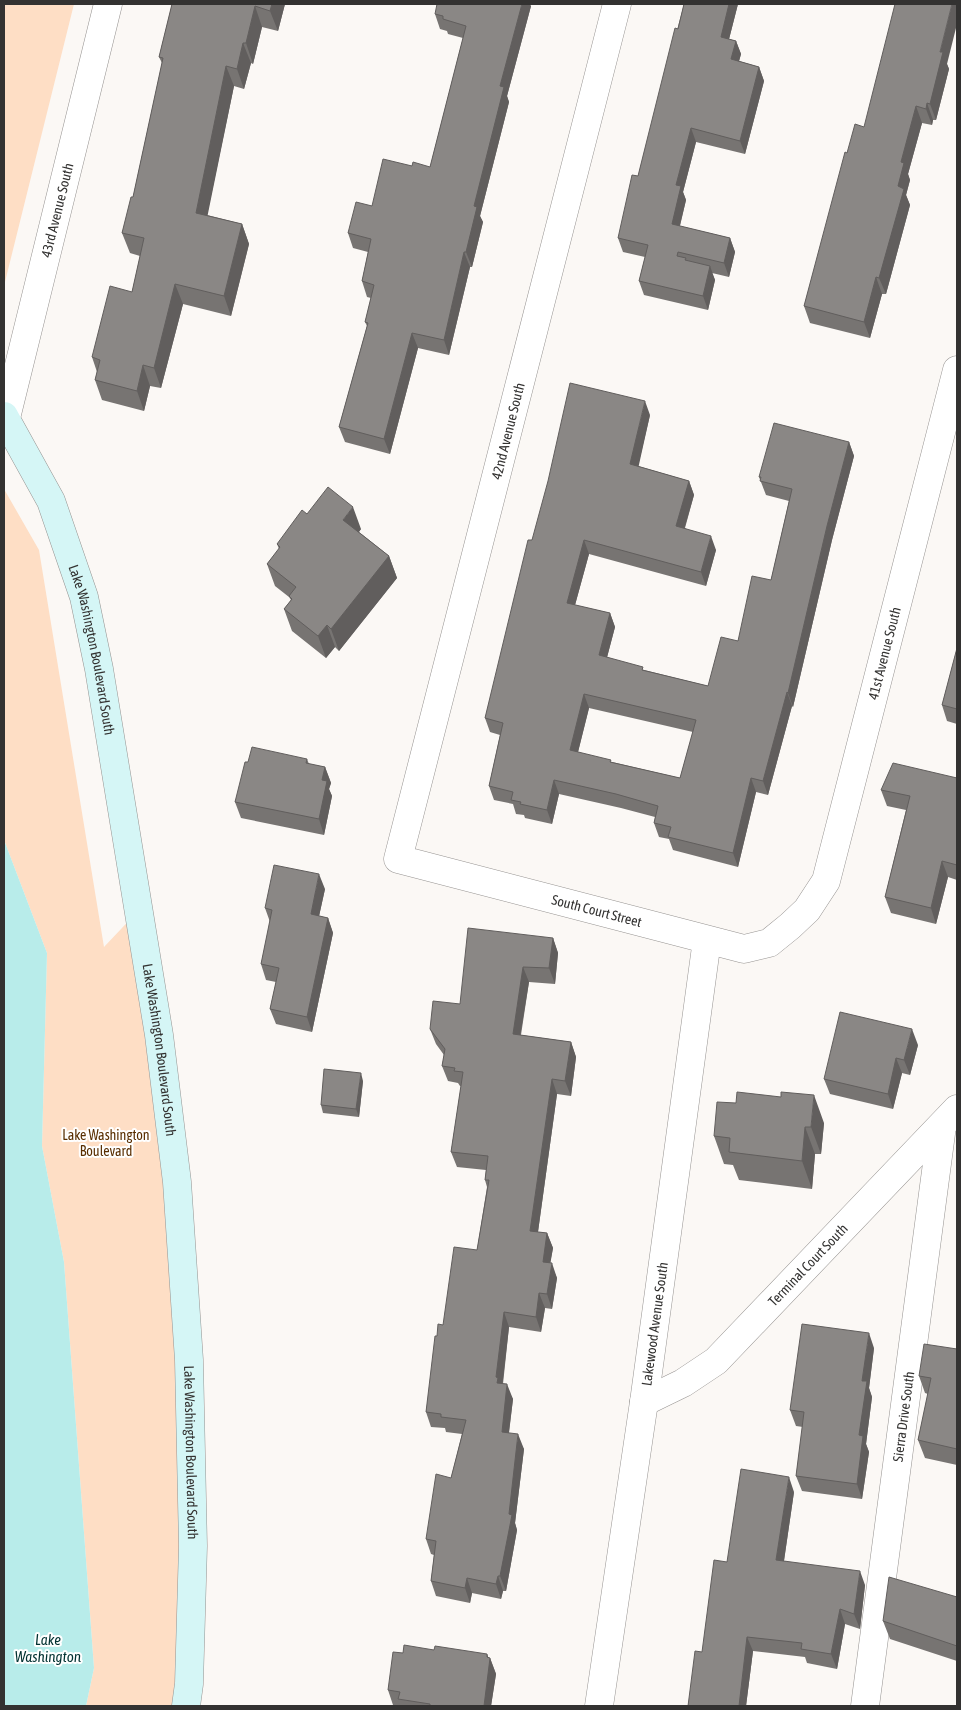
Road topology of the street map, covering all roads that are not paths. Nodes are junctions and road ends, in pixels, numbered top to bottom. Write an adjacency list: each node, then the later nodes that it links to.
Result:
1 (108, 4): 4 (street, 43rd Avenue South)
2 (617, 4): 5 (street, 42nd Avenue South)
3 (957, 370): 6 (street, 41st Avenue South)
4 (5, 417): 10 (main road, Lake Washington Boulevard South)
5 (398, 859): 7 (street, South Court Street)
6 (790, 926): 7 (street, South Court Street)
7 (707, 940): 9 (street, Lakewood Avenue South)
8 (950, 1118): 9 (street, Terminal Court South); 12 (street, Sierra Drive South)
9 (644, 1402): 11 (street, Lakewood Avenue South)
10 (186, 1706)
11 (599, 1706)
12 (865, 1706)

